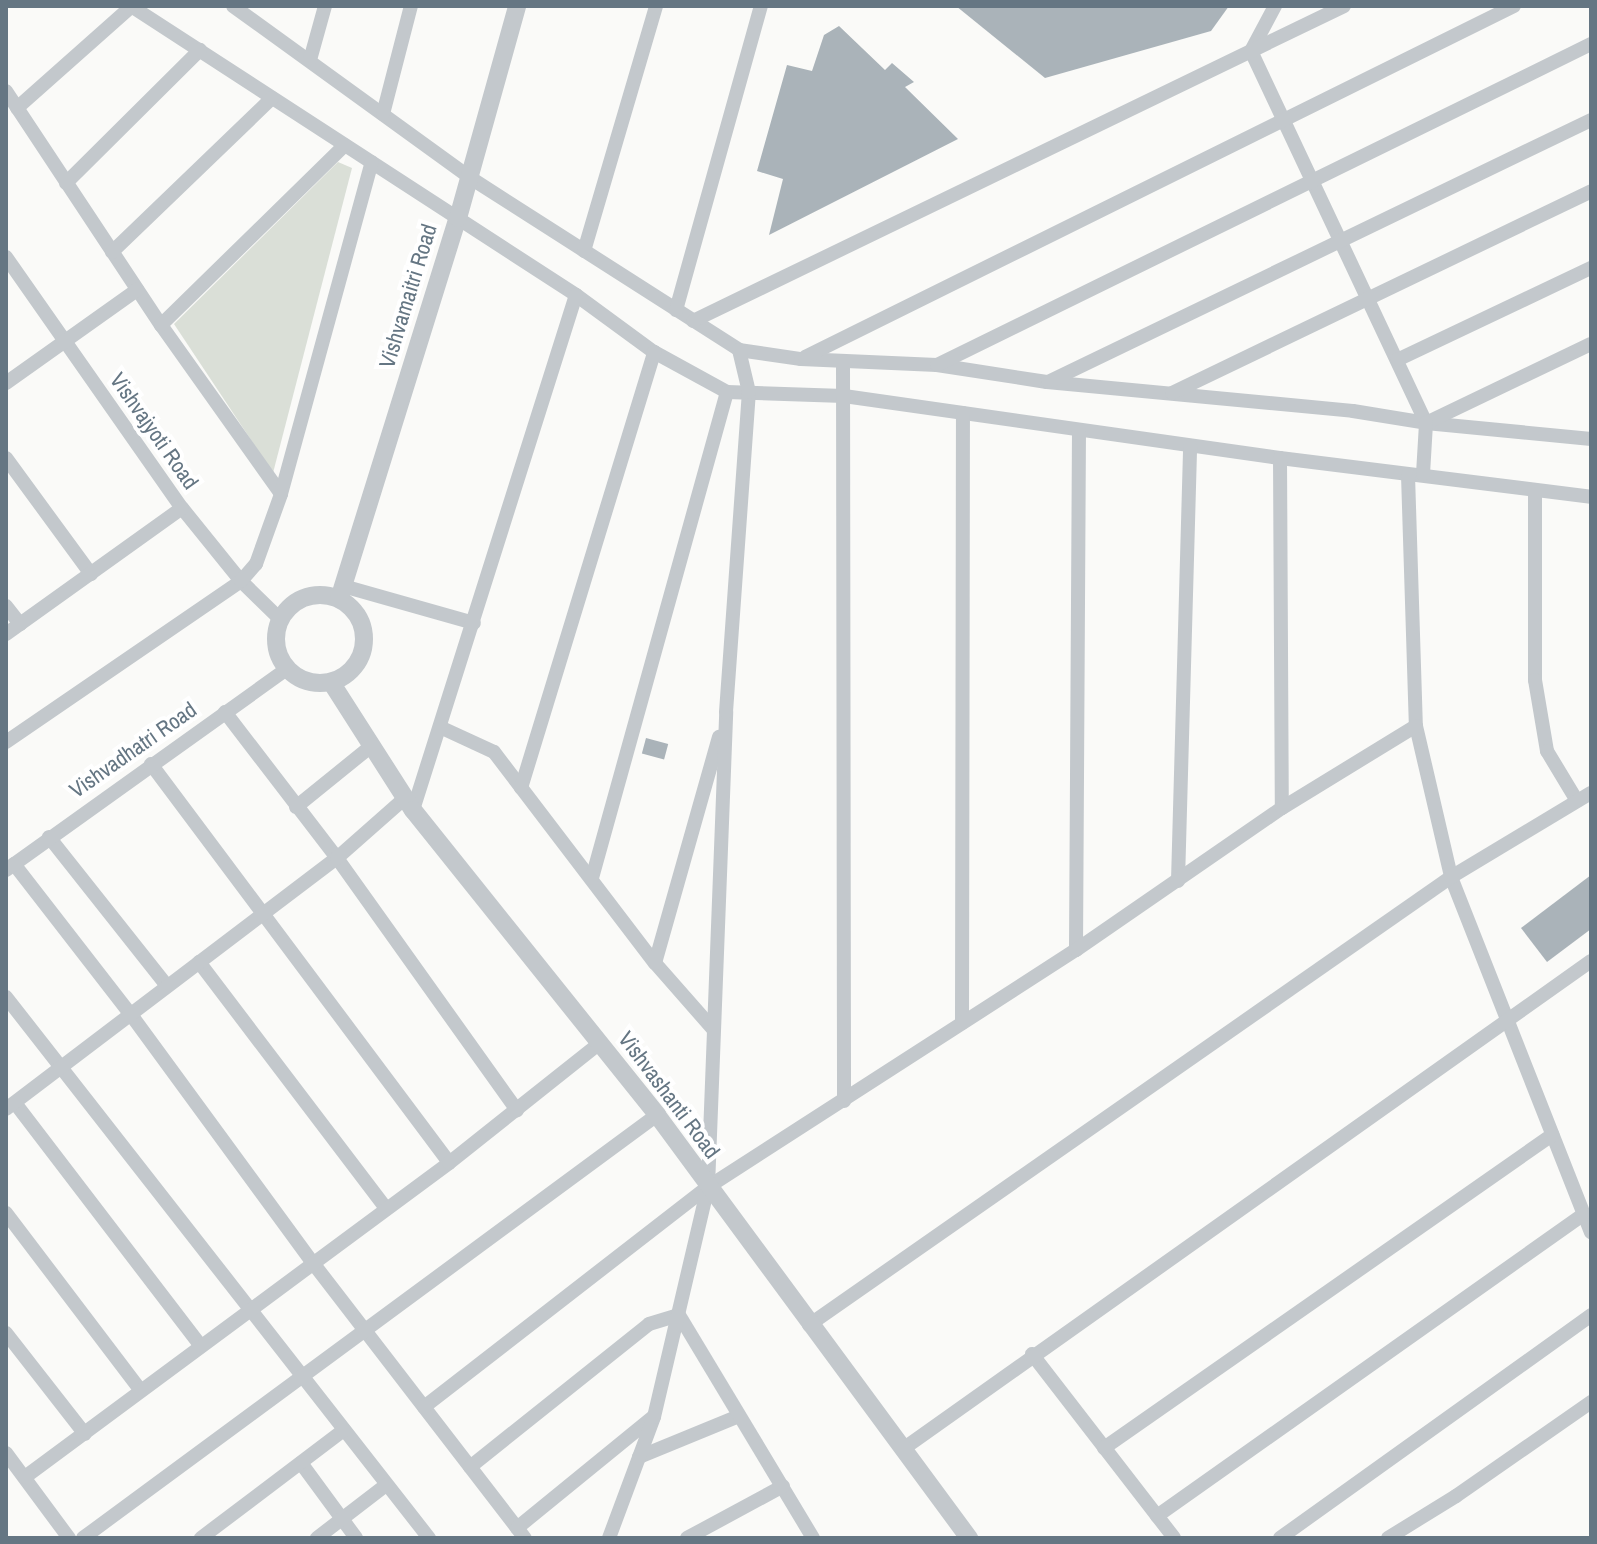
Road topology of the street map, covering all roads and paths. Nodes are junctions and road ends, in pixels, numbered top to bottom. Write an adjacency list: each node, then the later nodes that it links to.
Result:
1 (131, 6): 14 (street); 19 (street)
2 (233, 6): 12 (street)
3 (250, 6): 12 (street)
4 (325, 6): 16 (street)
5 (411, 6): 20 (street)
6 (517, 6): 25 (street, Vishvamaitri Road)
7 (656, 6): 31 (street)
8 (761, 6): 39 (street)
9 (1275, 6): 15 (street)
10 (1344, 6): 15 (street)
11 (1514, 6): 21 (street)
12 (270, 30): 16 (street)
13 (1591, 44): 26 (street)
14 (200, 50): 18 (street); 27 (street)
15 (1251, 51): 21 (street); 40 (street)
16 (310, 60): 20 (street)
17 (6, 91): 19 (street)
18 (272, 98): 23 (street); 32 (street)
19 (17, 108): 27 (street)
20 (383, 114): 25 (street)
21 (1284, 119): 26 (street); 46 (street)
22 (1591, 120): 30 (street)
23 (345, 145): 24 (street); 41 (street)
24 (372, 162): 29 (street); 66 (street)
25 (469, 177): 29 (street, Vishvamaitri Road); 31 (street)
26 (1313, 182): 30 (street); 49 (street)
27 (66, 183): 32 (street)
28 (1591, 191): 38 (street)
29 (458, 218): 37 (street); 71 (street, Vishvamaitri Road)
30 (1341, 240): 38 (street); 50 (street)
31 (584, 251): 39 (street)
32 (112, 252): 36 (street)
33 (6, 257): 35 (street, Vishvajyoti Road)
34 (1591, 268): 47 (street)
35 (12, 279): 42 (street, Vishvajyoti Road)
36 (137, 290): 41 (street); 42 (street)
37 (576, 295): 45 (street); 74 (street)
38 (1368, 298): 47 (street); 54 (street)
39 (676, 310): 40 (street)
40 (693, 321): 44 (street)
41 (161, 325): 66 (street)
42 (65, 342): 51 (street); 68 (street, Vishvajyoti Road)
43 (1591, 344): 57 (street)
44 (739, 350): 46 (street); 53 (street)
45 (654, 352): 52 (street); 87 (street)
46 (801, 359): 48 (street)
47 (1397, 360): 57 (street)
48 (843, 361): 49 (street); 55 (street)
49 (937, 365): 50 (street)
50 (1047, 382): 54 (street)
51 (6, 383)
52 (727, 392): 53 (street); 97 (street)
53 (749, 392): 55 (street); 80 (street)
54 (1171, 393): 57 (street)
55 (844, 396): 56 (street); 112 (street)
56 (963, 413): 58 (street); 108 (street)
57 (1426, 423): 59 (street); 63 (street)
58 (1079, 430): 60 (street); 100 (street)
59 (1591, 439)
60 (1190, 446): 62 (street); 98 (street)
61 (6, 458): 69 (street)
62 (1280, 458): 64 (street); 92 (street)
63 (1423, 474): 64 (street); 65 (street)
64 (1408, 475): 82 (street)
65 (1535, 490): 67 (street); 89 (street)
66 (281, 494): 70 (street)
67 (1591, 497)
68 (182, 508): 69 (street); 70 (street, Vishvajyoti Road)
69 (91, 574): 75 (street)
70 (241, 581): 73 (street, Vishvajyoti Road); 84 (street)
71 (341, 593): 73 (street); 74 (street); 78 (street)
72 (6, 606): 75 (street)
73 (280, 619): 77 (street)
74 (474, 623): 83 (street)
75 (20, 624): 76 (street)
76 (6, 634)
77 (287, 669): 78 (street); 79 (street, Vishvadhatri Road)
78 (331, 682): 85 (street, Vishvashanti Road)
79 (225, 712): 86 (street, Vishvadhatri Road); 91 (street)
80 (726, 712): 103 (street); 109 (street)
81 (6, 722): 84 (street)
82 (1416, 726): 92 (street); 96 (street)
83 (442, 728): 87 (street); 90 (street)
84 (11, 739)
85 (370, 747): 90 (street, Vishvashanti Road); 91 (street)
86 (151, 764): 93 (street, Vishvadhatri Road); 99 (street)
87 (521, 788): 97 (street)
88 (1591, 793): 89 (street)
89 (1577, 801): 96 (street)
90 (409, 804): 94 (street); 110 (street, Vishvashanti Road)
91 (296, 807): 94 (street)
92 (1282, 808): 98 (street)
93 (49, 837): 95 (street, Vishvadhatri Road); 104 (street)
94 (337, 858): 99 (street); 114 (street)
95 (10, 867): 106 (street)
96 (1451, 877): 107 (street); 127 (street)
97 (592, 878): 103 (street)
98 (1178, 881): 100 (street)
99 (263, 915): 102 (street); 117 (street)
100 (1076, 950): 108 (street)
101 (1591, 961): 107 (street)
102 (199, 962): 104 (street); 119 (street)
103 (655, 963): 109 (street)
104 (167, 986): 106 (street)
105 (6, 997): 111 (street)
106 (132, 1016): 111 (street); 123 (street)
107 (1506, 1019): 116 (street); 131 (street)
108 (962, 1023): 112 (street)
109 (713, 1029): 118 (street)
110 (600, 1043): 114 (street); 115 (street, Vishvashanti Road)
111 (61, 1067): 113 (street); 124 (street)
112 (844, 1101): 118 (street)
113 (10, 1106): 130 (street)
114 (517, 1110): 117 (street)
115 (657, 1115): 118 (street, Vishvashanti Road); 128 (street)
116 (1552, 1135): 121 (street); 140 (street)
117 (449, 1163): 119 (street)
118 (708, 1187): 125 (street); 127 (street, Vishvashanti Road); 135 (street)
119 (385, 1207): 123 (street)
120 (6, 1213): 133 (street)
121 (1584, 1214): 122 (street); 149 (street)
122 (1591, 1232)
123 (313, 1263): 124 (street); 128 (street)
124 (250, 1308): 130 (street); 132 (street)
125 (679, 1315): 136 (street); 137 (street); 145 (street)
126 (1591, 1315): 163 (street)
127 (809, 1325): 141 (street, Vishvashanti Road)
128 (366, 1329): 132 (street); 135 (street)
129 (6, 1333): 139 (street)
130 (201, 1346): 133 (street)
131 (1032, 1354): 140 (street); 141 (street)
132 (302, 1376): 138 (street); 153 (street)
133 (141, 1391): 139 (street)
134 (1591, 1402): 164 (street)
135 (424, 1407): 145 (street)
136 (739, 1416): 143 (street); 148 (street)
137 (654, 1417): 143 (street); 151 (street)
138 (344, 1430): 144 (street); 147 (street)
139 (85, 1434): 146 (street)
140 (1104, 1448): 149 (street)
141 (903, 1449): 161 (street, Vishvashanti Road)
142 (6, 1453): 146 (street)
143 (639, 1457): 158 (street)
144 (301, 1463): 150 (street); 154 (street)
145 (470, 1467): 151 (street)
146 (25, 1477): 152 (street)
147 (386, 1485): 150 (street); 157 (street)
148 (783, 1486): 159 (street); 160 (street)
149 (1157, 1516): 162 (street)
150 (342, 1519): 155 (street); 156 (street)
151 (521, 1533)
152 (69, 1538)
153 (83, 1538)
154 (201, 1538)
155 (317, 1538)
156 (356, 1538)
157 (429, 1538)
158 (609, 1538)
159 (687, 1538)
160 (813, 1538)
161 (969, 1538)
162 (1174, 1538)
163 (1280, 1538)
164 (1388, 1538)

